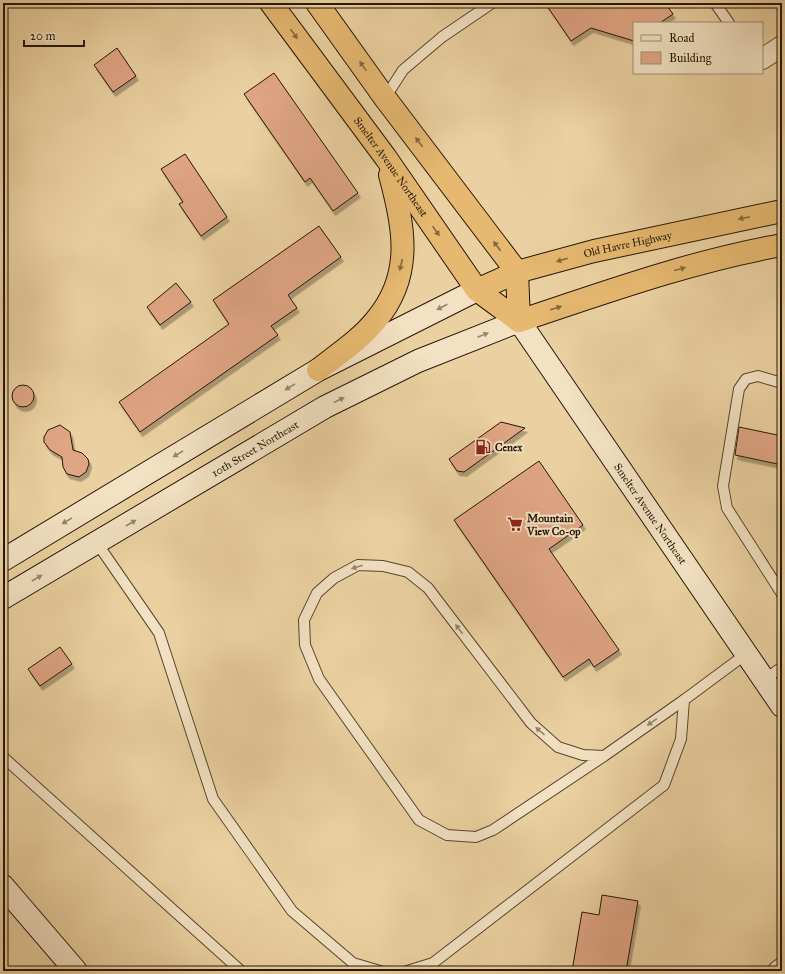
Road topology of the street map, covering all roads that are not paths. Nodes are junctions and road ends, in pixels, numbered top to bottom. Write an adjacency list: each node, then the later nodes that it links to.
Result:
1 (271, 3): 9 (highway, Smelter Avenue Northeast, one-way to 9)
2 (317, 3): 8 (highway, one-way to 2)
3 (492, 3): 8 (lane)
4 (715, 3): 5 (lane)
5 (728, 22)
6 (782, 46): 7 (street)
7 (763, 59)
8 (386, 98): 12 (highway, one-way to 8)
9 (386, 158): 13 (highway, Smelter Avenue Northeast, one-way to 13); 15 (highway, one-way to 15)
10 (782, 211): 12 (highway, Old Havre Highway, one-way to 12)
11 (782, 245): 14 (highway, one-way to 11)
12 (517, 272): 13 (highway, Old Havre Highway); 14 (highway)
13 (477, 290): 14 (highway, Smelter Avenue Northeast); 15 (main road, one-way to 15)
14 (519, 321): 17 (main road, 10th Street Northeast, one-way to 14); 21 (main road, Smelter Avenue Northeast)
15 (318, 370): 18 (main road, one-way to 18)
16 (782, 383): 19 (lane)
17 (97, 543): 20 (main road, 10th Street Northeast, one-way to 17); 32 (lane)
18 (3, 560)
19 (782, 594)
20 (3, 598)
21 (746, 654): 23 (main road, Smelter Avenue Northeast); 24 (lane)
22 (782, 667): 23 (lane)
23 (764, 680): 25 (main road, Smelter Avenue Northeast)
24 (684, 700): 26 (lane, one-way to 26); 33 (lane)
25 (782, 706)
26 (604, 756): 26 (lane, one-way to 26)
27 (3, 757): 31 (lane)
28 (3, 886): 30 (main road)
29 (782, 968): 34 (street)
30 (76, 971)
31 (241, 971)
32 (380, 971)
33 (407, 971)
34 (778, 971)

